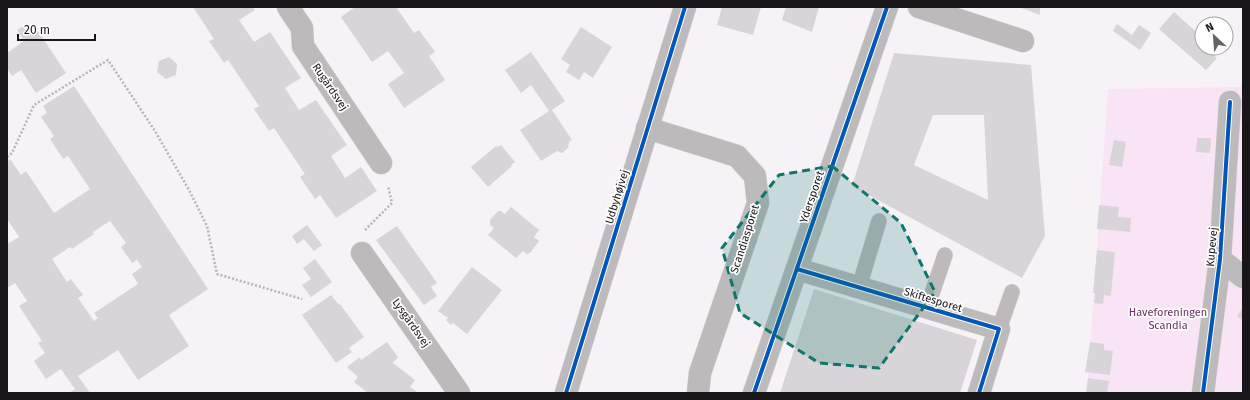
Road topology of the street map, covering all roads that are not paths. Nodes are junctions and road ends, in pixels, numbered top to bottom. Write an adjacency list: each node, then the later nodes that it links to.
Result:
1 (288, 7): 8 (street, Rugårdsvej)
2 (685, 7): 7 (street, Udbyhøjvej)
3 (887, 7): 13 (street, Ydersporet)
4 (919, 7): 5 (street)
5 (1022, 41)
6 (1230, 102): 12 (street, Kupevej)
7 (647, 128): 20 (street, Udbyhøjvej); 21 (street, Scandiasporet)
8 (381, 163)
9 (879, 221): 15 (lane)
10 (362, 254): 19 (street, Lysgårdsvej)
11 (945, 255): 17 (lane)
12 (1220, 259): 14 (street); 24 (street, Kupevej)
13 (797, 269): 15 (street, Skiftesporet); 22 (street, Ydersporet)
14 (1243, 277)
15 (858, 288): 17 (street, Skiftesporet)
16 (1012, 292): 18 (lane)
17 (927, 308): 18 (street, Skiftesporet)
18 (999, 329): 23 (street)
19 (459, 393)
20 (566, 393)
21 (698, 393)
22 (754, 393)
23 (979, 393)
24 (1203, 393)

